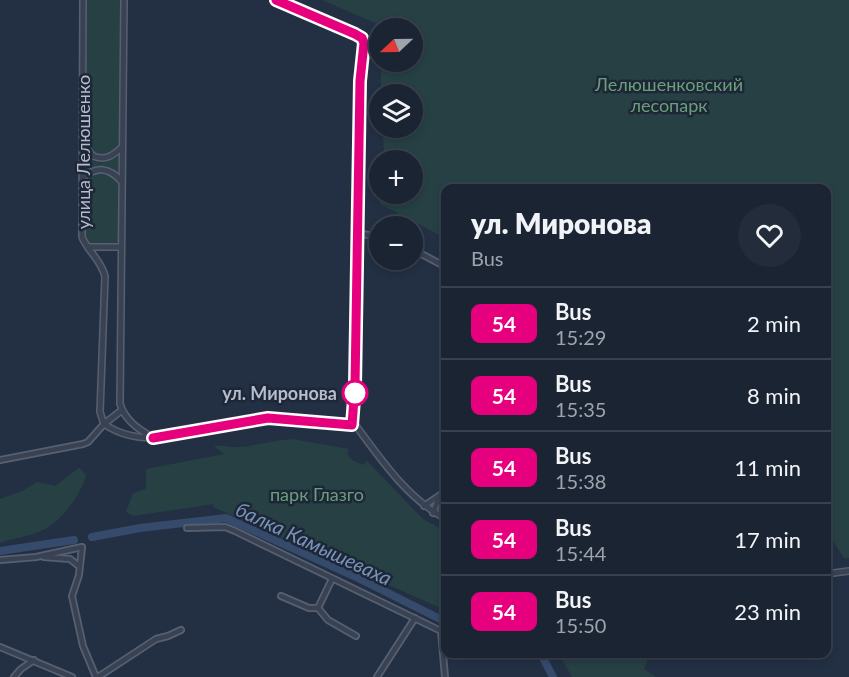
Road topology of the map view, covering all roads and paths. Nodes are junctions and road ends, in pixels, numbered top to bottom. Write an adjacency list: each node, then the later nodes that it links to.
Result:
1 (83, 0): 4 (street, улица Лелюшенко)
2 (124, 0): 5 (street)
3 (277, 0): 8 (street)
4 (83, 144): 5 (street); 6 (street, улица Лелюшенко)
5 (122, 147): 7 (street)
6 (83, 177): 7 (street); 10 (street, улица Лелюшенко)
7 (121, 181): 11 (street)
8 (356, 233): 9 (street); 16 (street)
9 (369, 235)
10 (88, 247): 11 (street); 15 (street, улица Лелюшенко)
11 (121, 247): 14 (street)
12 (423, 255): 13 (street)
13 (441, 264)
14 (122, 410): 15 (street); 17 (street)
15 (104, 424): 17 (street); 18 (street)
16 (352, 425): 17 (street); 20 (street)
17 (153, 438)
18 (0, 460)
19 (439, 497): 20 (street); 21 (street)
20 (424, 506): 21 (street)
21 (434, 513): 22 (street)
22 (441, 516)
23 (187, 528): 29 (street)
24 (36, 557): 25 (street); 26 (street); 26 (street)
25 (0, 560)
26 (79, 567): 43 (street)
27 (847, 572): 28 (street)
28 (831, 574)
29 (332, 579): 31 (street); 32 (street)
30 (281, 596): 31 (street)
31 (318, 608): 35 (street)
32 (415, 618): 34 (street); 44 (street)
33 (181, 630): 43 (street)
34 (441, 631)
35 (356, 636)
36 (0, 646): 38 (street)
37 (443, 658): 45 (street)
38 (34, 660): 39 (street); 40 (street)
39 (56, 670): 41 (street); 42 (street)
40 (14, 677)
41 (55, 677)
42 (72, 677)
43 (97, 677)
44 (376, 677)
45 (445, 677)

